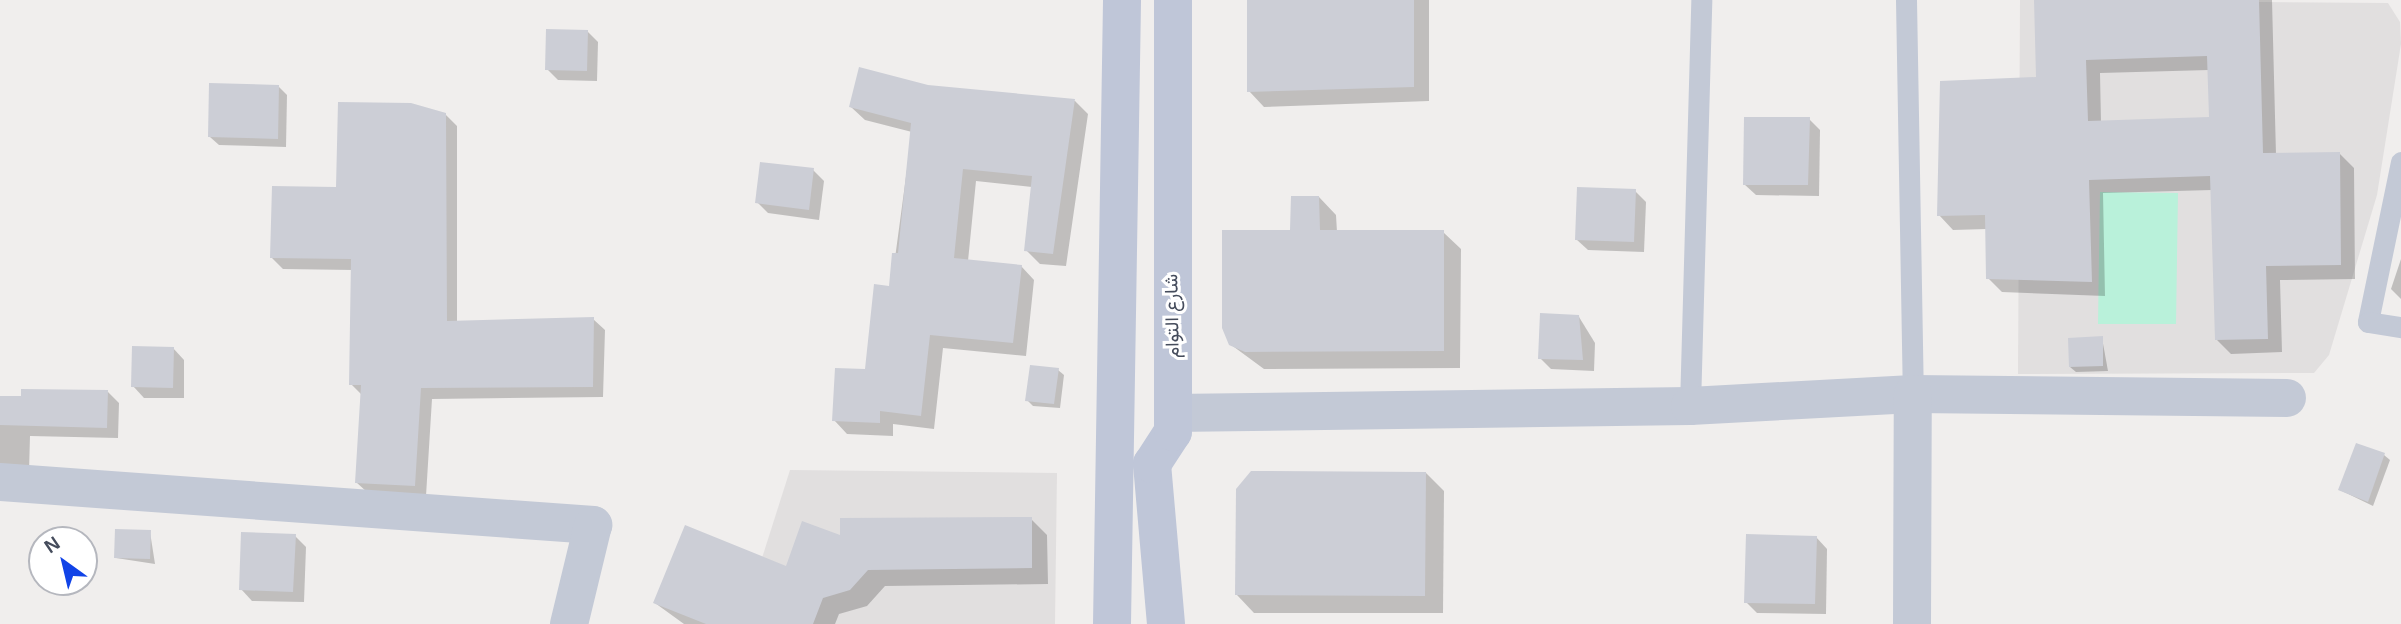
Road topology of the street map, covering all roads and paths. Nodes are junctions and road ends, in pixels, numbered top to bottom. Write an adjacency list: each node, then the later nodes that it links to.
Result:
1 (1122, 0): 13 (main road)
2 (1173, 0): 10 (main road, شارع التوام)
3 (1702, 0): 9 (lane)
4 (1906, 0): 7 (lane)
5 (2401, 162): 6 (lane)
6 (2401, 327)
7 (1913, 394): 8 (street); 9 (street); 15 (street)
8 (2287, 398)
9 (1690, 406): 10 (street)
10 (1173, 412): 14 (main road, شارع التوام)
11 (0, 482): 12 (street)
12 (569, 624)
13 (1112, 624)
14 (1166, 624)
15 (1912, 624)

